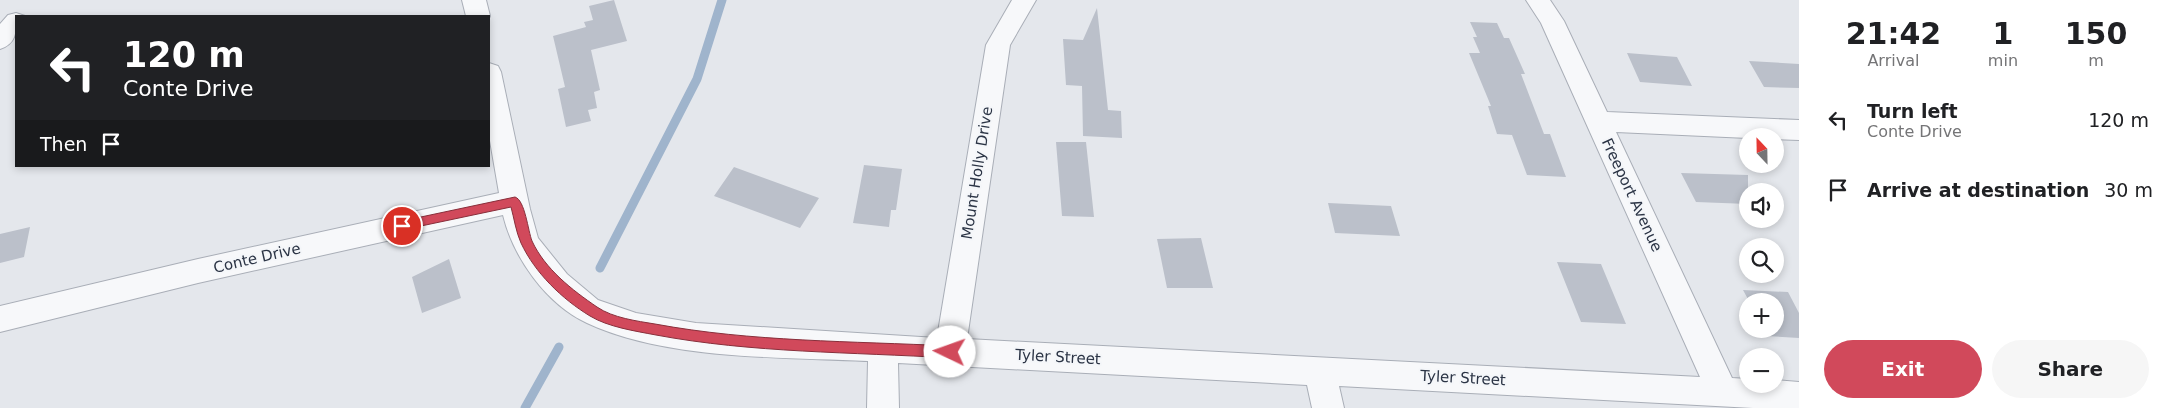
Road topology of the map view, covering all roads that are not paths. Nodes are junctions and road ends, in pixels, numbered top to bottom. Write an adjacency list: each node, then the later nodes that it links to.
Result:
1 (26, 0): 5 (street)
2 (474, 0): 6 (street)
3 (1024, 0): 15 (street, Mount Holly Drive)
4 (1538, 0): 10 (street, Freeport Avenue)
5 (19, 15)
6 (478, 15)
7 (15, 22): 8 (street)
8 (0, 40)
9 (490, 77): 12 (street, Tyler Street)
10 (1598, 120): 11 (street); 17 (street, Freeport Avenue)
11 (1799, 130)
12 (515, 201): 13 (street, Conte Drive); 14 (street, Tyler Street)
13 (0, 319)
14 (883, 348): 15 (street, Tyler Street); 19 (street)
15 (950, 352): 16 (street, Tyler Street)
16 (1320, 371): 17 (street, Tyler Street); 20 (street)
17 (1723, 392): 18 (street, Tyler Street)
18 (1799, 396)
19 (883, 408)
20 (1328, 408)

